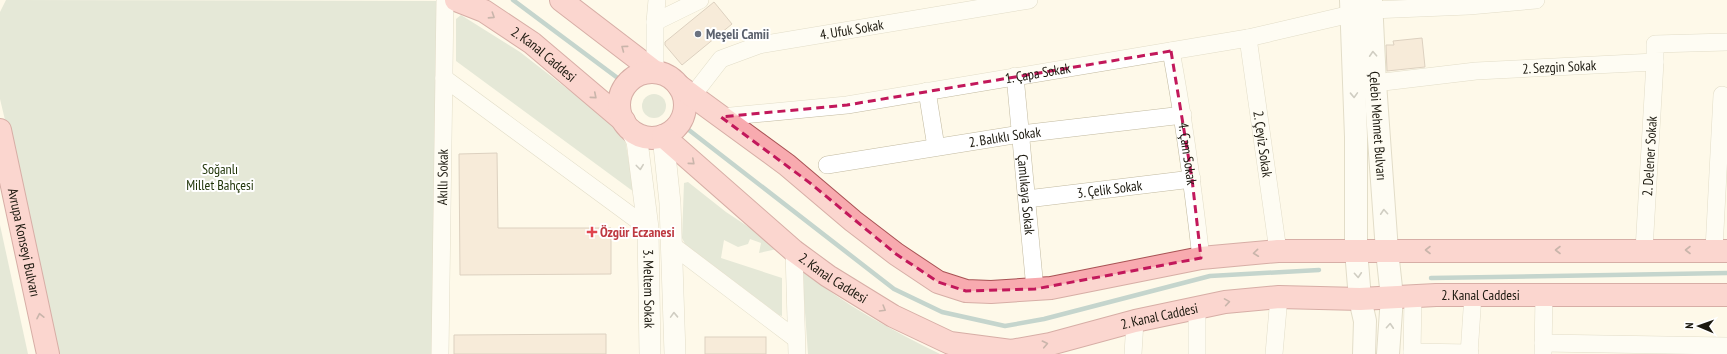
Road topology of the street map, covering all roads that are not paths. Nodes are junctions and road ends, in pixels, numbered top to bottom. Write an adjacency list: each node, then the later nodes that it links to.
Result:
1 (444, 0): 17 (street, Akıllı Sokak)
2 (456, 0): 24 (main road, 2. Kanal Caddesi, one-way to 24)
3 (561, 0): 15 (main road, one-way to 3)
4 (657, 0): 10 (street)
5 (700, 0): 10 (street)
6 (1029, 0): 8 (street, 4. Ufuk Sokak)
7 (1536, 0): 9 (street, 1. Çapa Sokak)
8 (998, 3): 19 (street, 4. Ufuk Sokak)
9 (1361, 6): 11 (street, 1. Çapa Sokak); 18 (main road, Çelebi Mehmet Bulvarı, one-way to 9); 34 (main road, Çelebi Mehmet Bulvarı, one-way to 34)
10 (655, 22): 15 (street)
11 (1248, 38): 13 (street, 1. Çapa Sokak); 38 (street, 2. Çeyiz Sokak)
12 (1727, 42): 14 (street)
13 (1171, 51): 16 (street, 1. Çapa Sokak); 22 (street, 4. Çam Sokak)
14 (1654, 62): 18 (street, 2. Sezgin Sokak); 35 (street, 2. Delener Sokak)
15 (655, 72): 19 (main road); 24 (main road)
16 (1015, 76): 20 (street, 1. Çapa Sokak); 26 (street, Çamlıkaya Sokak)
17 (444, 78): 32 (street); 59 (street, Akıllı Sokak)
18 (1375, 83): 39 (main road, Çelebi Mehmet Bulvarı, one-way to 18)
19 (686, 90): 23 (main road); 27 (main road)
20 (927, 91): 23 (street, 1. Çapa Sokak); 28 (street)
21 (1722, 95): 36 (street)
22 (1183, 115): 26 (street, 2. Balıklı Sokak); 30 (street, 4. Çam Sokak)
23 (722, 117): 41 (main road)
24 (628, 125): 27 (main road); 32 (street, 3. Meltem Sokak, one-way to 32)
25 (0, 130): 58 (main road, Avrupa Konseyi Bulvarı, one-way to 25)
26 (1021, 134): 28 (street, 2. Balıklı Sokak); 31 (street, Çamlıkaya Sokak)
27 (663, 136): 33 (street, 3. Meltem Sokak); 37 (main road, 2. Kanal Caddesi, one-way to 37)
28 (936, 147): 29 (street, 2. Balıklı Sokak)
29 (827, 165)
30 (1192, 179): 31 (street, 3. Çelik Sokak); 40 (street, 4. Çam Sokak)
31 (1027, 199): 41 (street, Çamlıkaya Sokak)
32 (648, 228): 60 (street, 3. Meltem Sokak)
33 (672, 245): 51 (street); 61 (street, 3. Meltem Sokak, one-way to 33)
34 (1356, 250): 38 (main road); 39 (main road); 47 (main road, Çelebi Mehmet Bulvarı, one-way to 47)
35 (1644, 250): 36 (main road, one-way to 35); 39 (main road, one-way to 39)
36 (1721, 250)
37 (794, 251): 51 (street); 55 (main road, 2. Kanal Caddesi, one-way to 55)
38 (1278, 251): 40 (main road, one-way to 40)
39 (1387, 251): 44 (main road, Çelebi Mehmet Bulvarı)
40 (1201, 258): 41 (main road)
41 (1035, 289)
42 (1472, 295): 43 (main road, 2. Kanal Caddesi); 44 (main road, 2. Kanal Caddesi); 57 (street)
43 (1544, 295): 45 (main road, 2. Kanal Caddesi); 52 (street)
44 (1403, 296): 47 (main road, 2. Kanal Caddesi); 56 (street); 66 (main road, Çelebi Mehmet Bulvarı, one-way to 44)
45 (1727, 296)
46 (1279, 297): 47 (main road, 2. Kanal Caddesi); 48 (main road, 2. Kanal Caddesi, one-way to 46); 64 (street)
47 (1360, 300): 65 (main road, Çelebi Mehmet Bulvarı)
48 (1197, 308): 49 (main road, 2. Kanal Caddesi); 63 (street)
49 (1135, 321): 55 (main road, 2. Kanal Caddesi, one-way to 49); 62 (street)
50 (1727, 346): 54 (street)
51 (796, 347)
52 (1543, 348): 53 (street)
53 (1600, 349): 54 (street)
54 (1675, 350)
55 (1010, 353)
56 (1412, 353): 57 (street)
57 (1470, 353)
58 (48, 354)
59 (440, 354)
60 (650, 354)
61 (675, 354)
62 (1133, 354)
63 (1197, 354)
64 (1274, 354)
65 (1364, 354)
66 (1388, 354)

